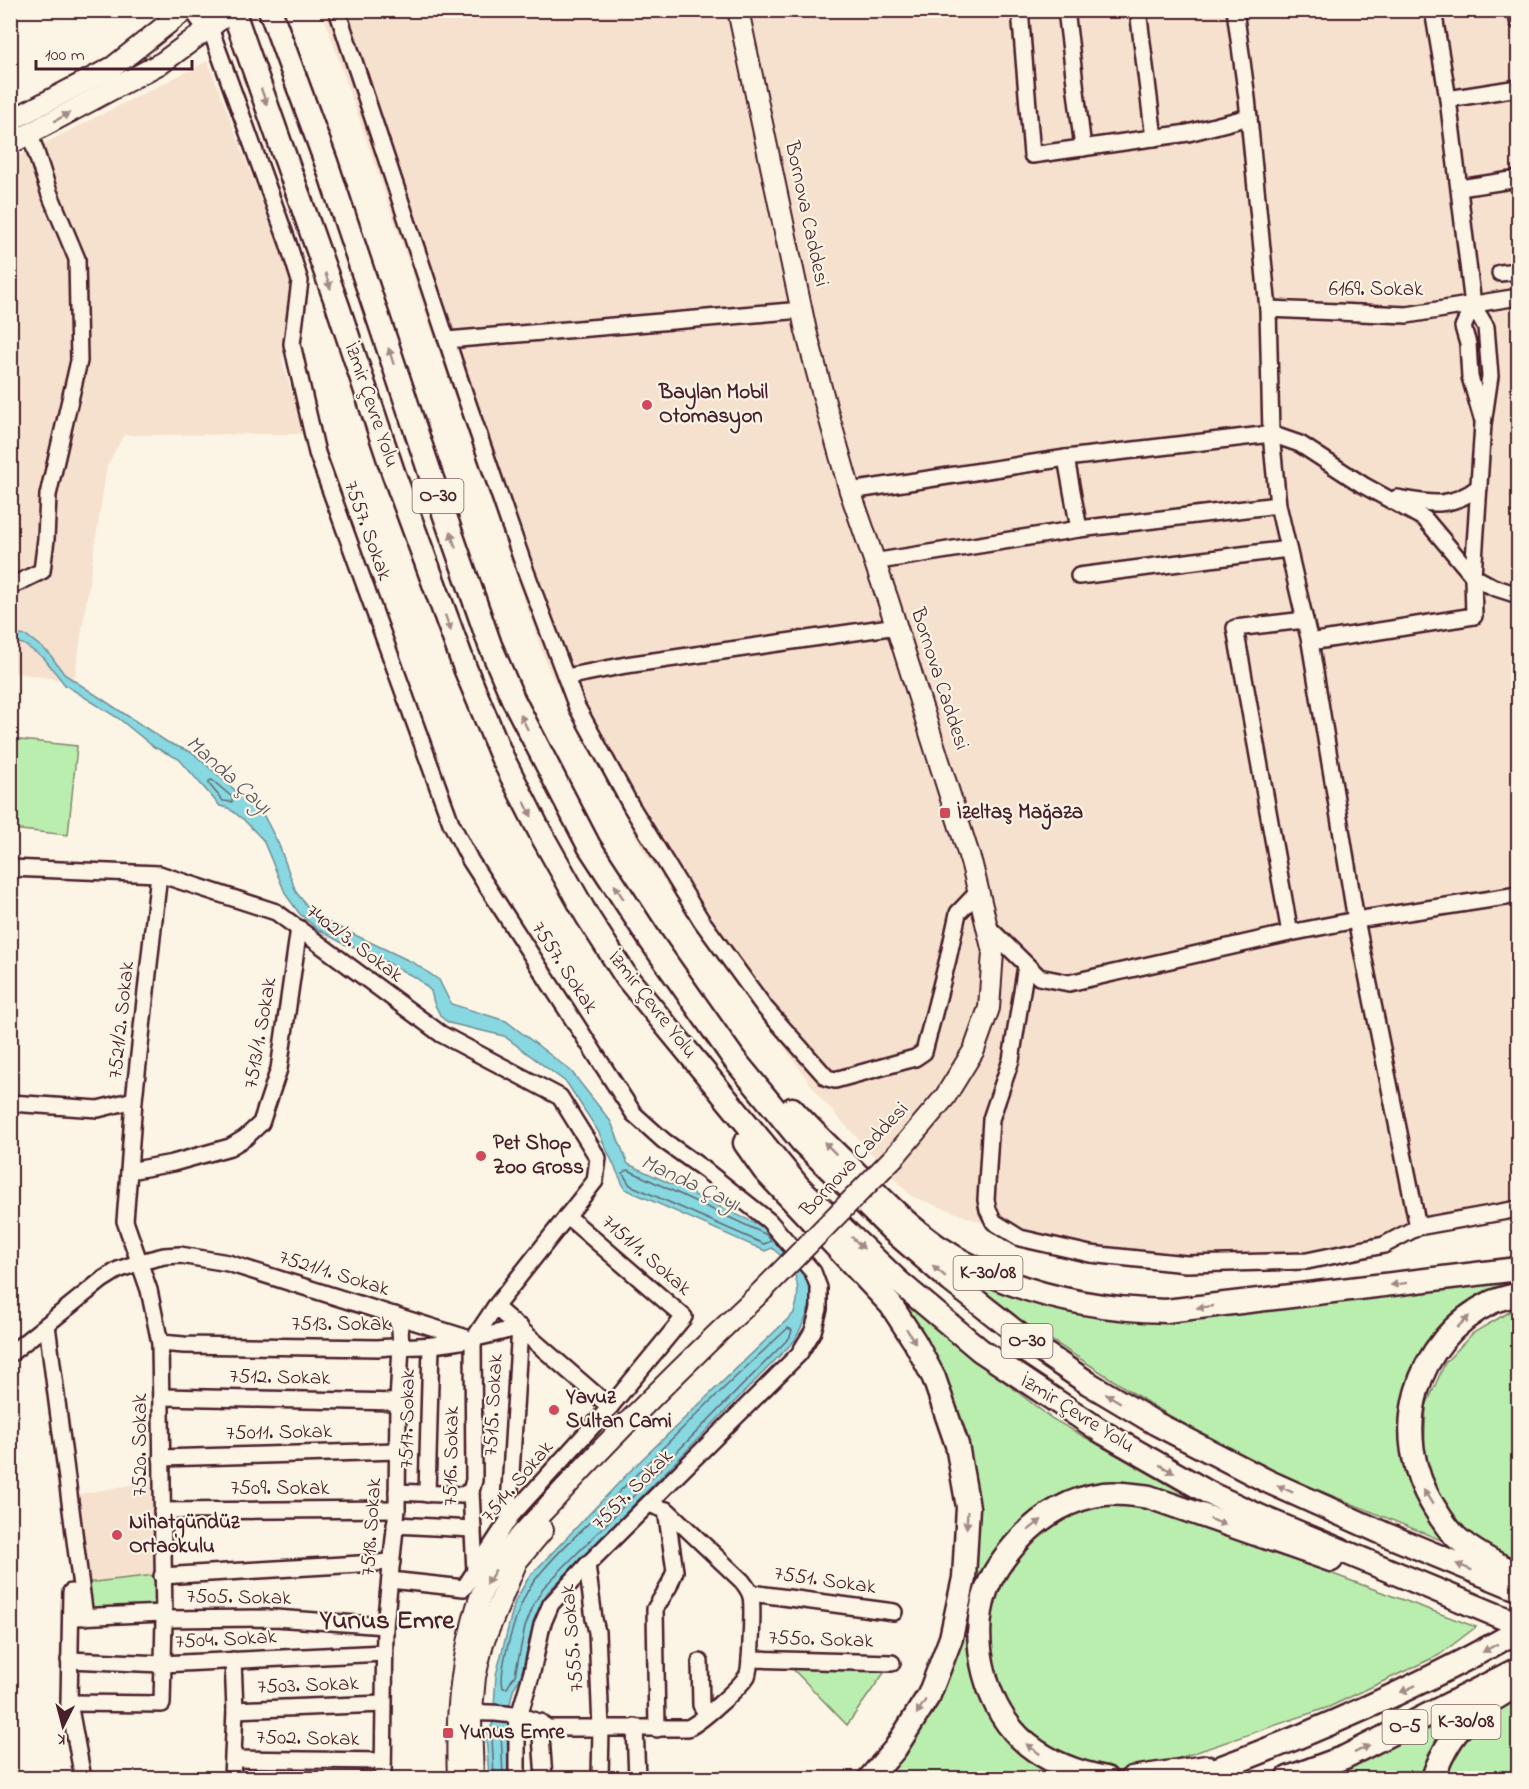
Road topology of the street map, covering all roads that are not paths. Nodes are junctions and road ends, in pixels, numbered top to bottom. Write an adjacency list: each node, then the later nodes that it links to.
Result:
1 (185, 10): 19 (main road)
2 (196, 10): 15 (highway)
3 (233, 10): 15 (main road); 61 (highway, İzmir Çevre Yolu / O-30, one-way to 61)
4 (337, 10): 32 (street)
5 (738, 10): 31 (main road, Bornova Caddesi)
6 (1020, 10): 23 (street)
7 (1066, 10): 23 (street)
8 (1138, 10): 21 (street)
9 (1235, 10): 18 (street)
10 (1449, 10): 12 (street)
11 (1516, 10): 14 (street)
12 (1433, 12): 17 (street)
13 (273, 19): 59 (highway, İzmir Çevre Yolu / O-30, one-way to 13)
14 (1518, 21)
15 (210, 28): 20 (main road, one-way to 15); 88 (street, 7557. Sokak)
16 (1518, 88): 17 (street)
17 (1448, 99): 25 (street)
18 (1249, 117): 21 (street); 30 (street)
19 (11, 119)
20 (30, 134): 22 (main road); 45 (street)
21 (1154, 138): 23 (street)
22 (10, 144)
23 (1083, 148)
24 (1518, 179): 25 (street)
25 (1460, 188): 29 (street)
26 (1518, 271): 27 (street)
27 (1500, 273)
28 (1518, 297): 29 (street, 6169. Sokak)
29 (1473, 305): 30 (street, 6169. Sokak); 33 (street); 33 (street)
30 (1268, 309): 34 (street)
31 (802, 310): 32 (street); 37 (main road, Bornova Caddesi)
32 (447, 340): 50 (street)
33 (1483, 424): 36 (street)
34 (1271, 434): 35 (street); 38 (street); 39 (street)
35 (1066, 458): 37 (street); 40 (street)
36 (1479, 487): 38 (street); 44 (street)
37 (850, 491): 42 (main road, Bornova Caddesi)
38 (1383, 496): 44 (street)
39 (1278, 505): 40 (street); 41 (street)
40 (1078, 529): 42 (street)
41 (1288, 549): 43 (street); 47 (street)
42 (873, 562): 48 (main road, Bornova Caddesi)
43 (1079, 576)
44 (1473, 576): 46 (street); 49 (street)
45 (10, 589)
46 (1518, 595)
47 (1305, 620): 49 (street); 58 (street)
48 (897, 626): 50 (street); 53 (main road, Bornova Caddesi)
49 (1310, 642): 55 (street)
50 (566, 676): 53 (street)
51 (10, 868): 52 (street, 7402/3. Sokak)
52 (159, 874): 57 (street, 7402/3. Sokak); 62 (street, 7521/2. Sokak)
53 (979, 891): 56 (main road, Bornova Caddesi)
54 (1518, 895): 55 (street)
55 (1356, 920): 58 (street); 67 (street)
56 (987, 926): 60 (street); 123 (main road, Bornova Caddesi, bridge)
57 (299, 928): 64 (street, 7513/1. Sokak); 66 (street, 7402/3. Sokak)
58 (1290, 933): 60 (street)
59 (651, 941): 69 (highway, K-30/08, one-way to 59); 101 (highway, İzmir Çevre Yolu / O-30, one-way to 59)
60 (1026, 966): 67 (street)
61 (627, 978): 104 (highway, İzmir Çevre Yolu / O-30, one-way to 104); 142 (highway, one-way to 142)
62 (134, 1100): 63 (street); 64 (street, 7521/2. Sokak)
63 (10, 1103)
64 (129, 1171): 68 (street)
65 (1518, 1209): 67 (street)
66 (567, 1216): 71 (street); 82 (street, 7151/1. Sokak)
67 (1418, 1227)
68 (140, 1262): 72 (street, 7521/1. Sokak); 73 (street, 7521/1. Sokak); 76 (street, 7520. Sokak)
69 (1518, 1267)
70 (1518, 1294): 98 (highway, one-way to 70)
71 (495, 1307): 74 (street); 75 (street)
72 (395, 1315): 75 (street, 7521/1. Sokak); 77 (street, 7518. Sokak)
73 (47, 1325): 79 (street, 7521/1. Sokak); 107 (street)
74 (520, 1327): 75 (street, 7513. Sokak); 82 (street); 92 (street, 7515. Sokak)
75 (474, 1340): 78 (street, 7513. Sokak); 85 (street, 7516. Sokak)
76 (160, 1343): 77 (street, 7513. Sokak); 80 (street, 7520. Sokak)
77 (401, 1346): 78 (street, 7513. Sokak); 81 (street, 7518. Sokak)
78 (431, 1346): 87 (street, 7517. Sokak)
79 (10, 1353)
80 (162, 1397): 81 (street, 7512. Sokak); 84 (street, 7520. Sokak)
81 (398, 1402): 83 (street, 7518. Sokak)
82 (610, 1407): 92 (street, 7514. Sokak)
83 (398, 1451): 84 (street, 75011. Sokak); 86 (street, 7518. Sokak)
84 (161, 1458): 91 (street, 7520. Sokak)
85 (471, 1491): 87 (street); 94 (street, 7516. Sokak)
86 (397, 1492): 87 (street); 89 (street, 7518. Sokak)
87 (427, 1494)
88 (649, 1504): 90 (street); 96 (street, 7557. Sokak)
89 (398, 1509): 91 (street, 7509. Sokak); 93 (street, 7518. Sokak)
90 (666, 1510): 103 (street); 129 (street)
91 (162, 1511): 99 (street, 7520. Sokak)
92 (508, 1522): 97 (street, 7514. Sokak)
93 (396, 1525): 94 (street); 95 (street, 7518. Sokak)
94 (473, 1529): 97 (street, 7516. Sokak)
95 (392, 1562): 99 (street); 100 (street, 7518. Sokak)
96 (587, 1565): 125 (street, 7557. Sokak); 128 (street, 7555. Sokak)
97 (475, 1572): 100 (street, 7514. Sokak)
98 (1518, 1574)
99 (162, 1576): 106 (street, 7520. Sokak)
100 (390, 1580): 109 (street, 7518. Sokak)
101 (1518, 1589)
102 (70, 1592): 107 (street)
103 (751, 1593): 105 (street, 7551. Sokak); 112 (street)
104 (1483, 1609): 108 (highway, İzmir Çevre Yolu / O-30); 143 (highway, one-way to 104)
105 (894, 1612)
106 (163, 1616): 107 (street, 7505. Sokak); 109 (street, 7505. Sokak); 117 (street, 7520. Sokak)
107 (77, 1617): 113 (street)
108 (1518, 1624)
109 (385, 1626): 111 (street, 7518. Sokak)
110 (1518, 1631): 132 (highway, O-5, one-way to 132)
111 (384, 1653): 114 (street, 7504. Sokak); 121 (street, 7518. Sokak)
112 (750, 1659): 116 (street, 7550. Sokak); 124 (street)
113 (69, 1660): 117 (street, 7504. Sokak); 120 (street)
114 (233, 1660): 117 (street, 7504. Sokak); 122 (street)
115 (700, 1662): 124 (street)
116 (892, 1663)
117 (162, 1664): 120 (street, 7520. Sokak)
118 (1518, 1669): 146 (highway, O-5, one-way to 118)
119 (1518, 1684): 147 (highway, K-30/08)
120 (69, 1703): 133 (street)
121 (383, 1704): 122 (street, 7503. Sokak); 131 (street, 7518. Sokak)
122 (235, 1710): 130 (street)
123 (471, 1714): 125 (street); 136 (main road, Bornova Caddesi); 137 (main road, Bornova Caddesi)
124 (707, 1714): 129 (street)
125 (519, 1716): 126 (street); 138 (street, 7557. Sokak)
126 (540, 1722): 128 (street); 139 (street)
127 (635, 1727): 128 (street); 129 (street); 141 (street)
128 (601, 1728): 140 (street, 7555. Sokak)
129 (657, 1729)
130 (234, 1759): 131 (street, 7502. Sokak); 134 (street)
131 (383, 1761): 135 (street, 7518. Sokak)
132 (1236, 1763): 144 (highway); 145 (highway, O-5)
133 (83, 1779)
134 (232, 1779)
135 (383, 1779)
136 (458, 1779)
137 (473, 1779)
138 (517, 1779)
139 (544, 1779)
140 (600, 1779)
141 (637, 1779)
142 (870, 1779)
143 (1106, 1779)
144 (1132, 1779)
145 (1193, 1779)
146 (1288, 1779)
147 (1433, 1779)

